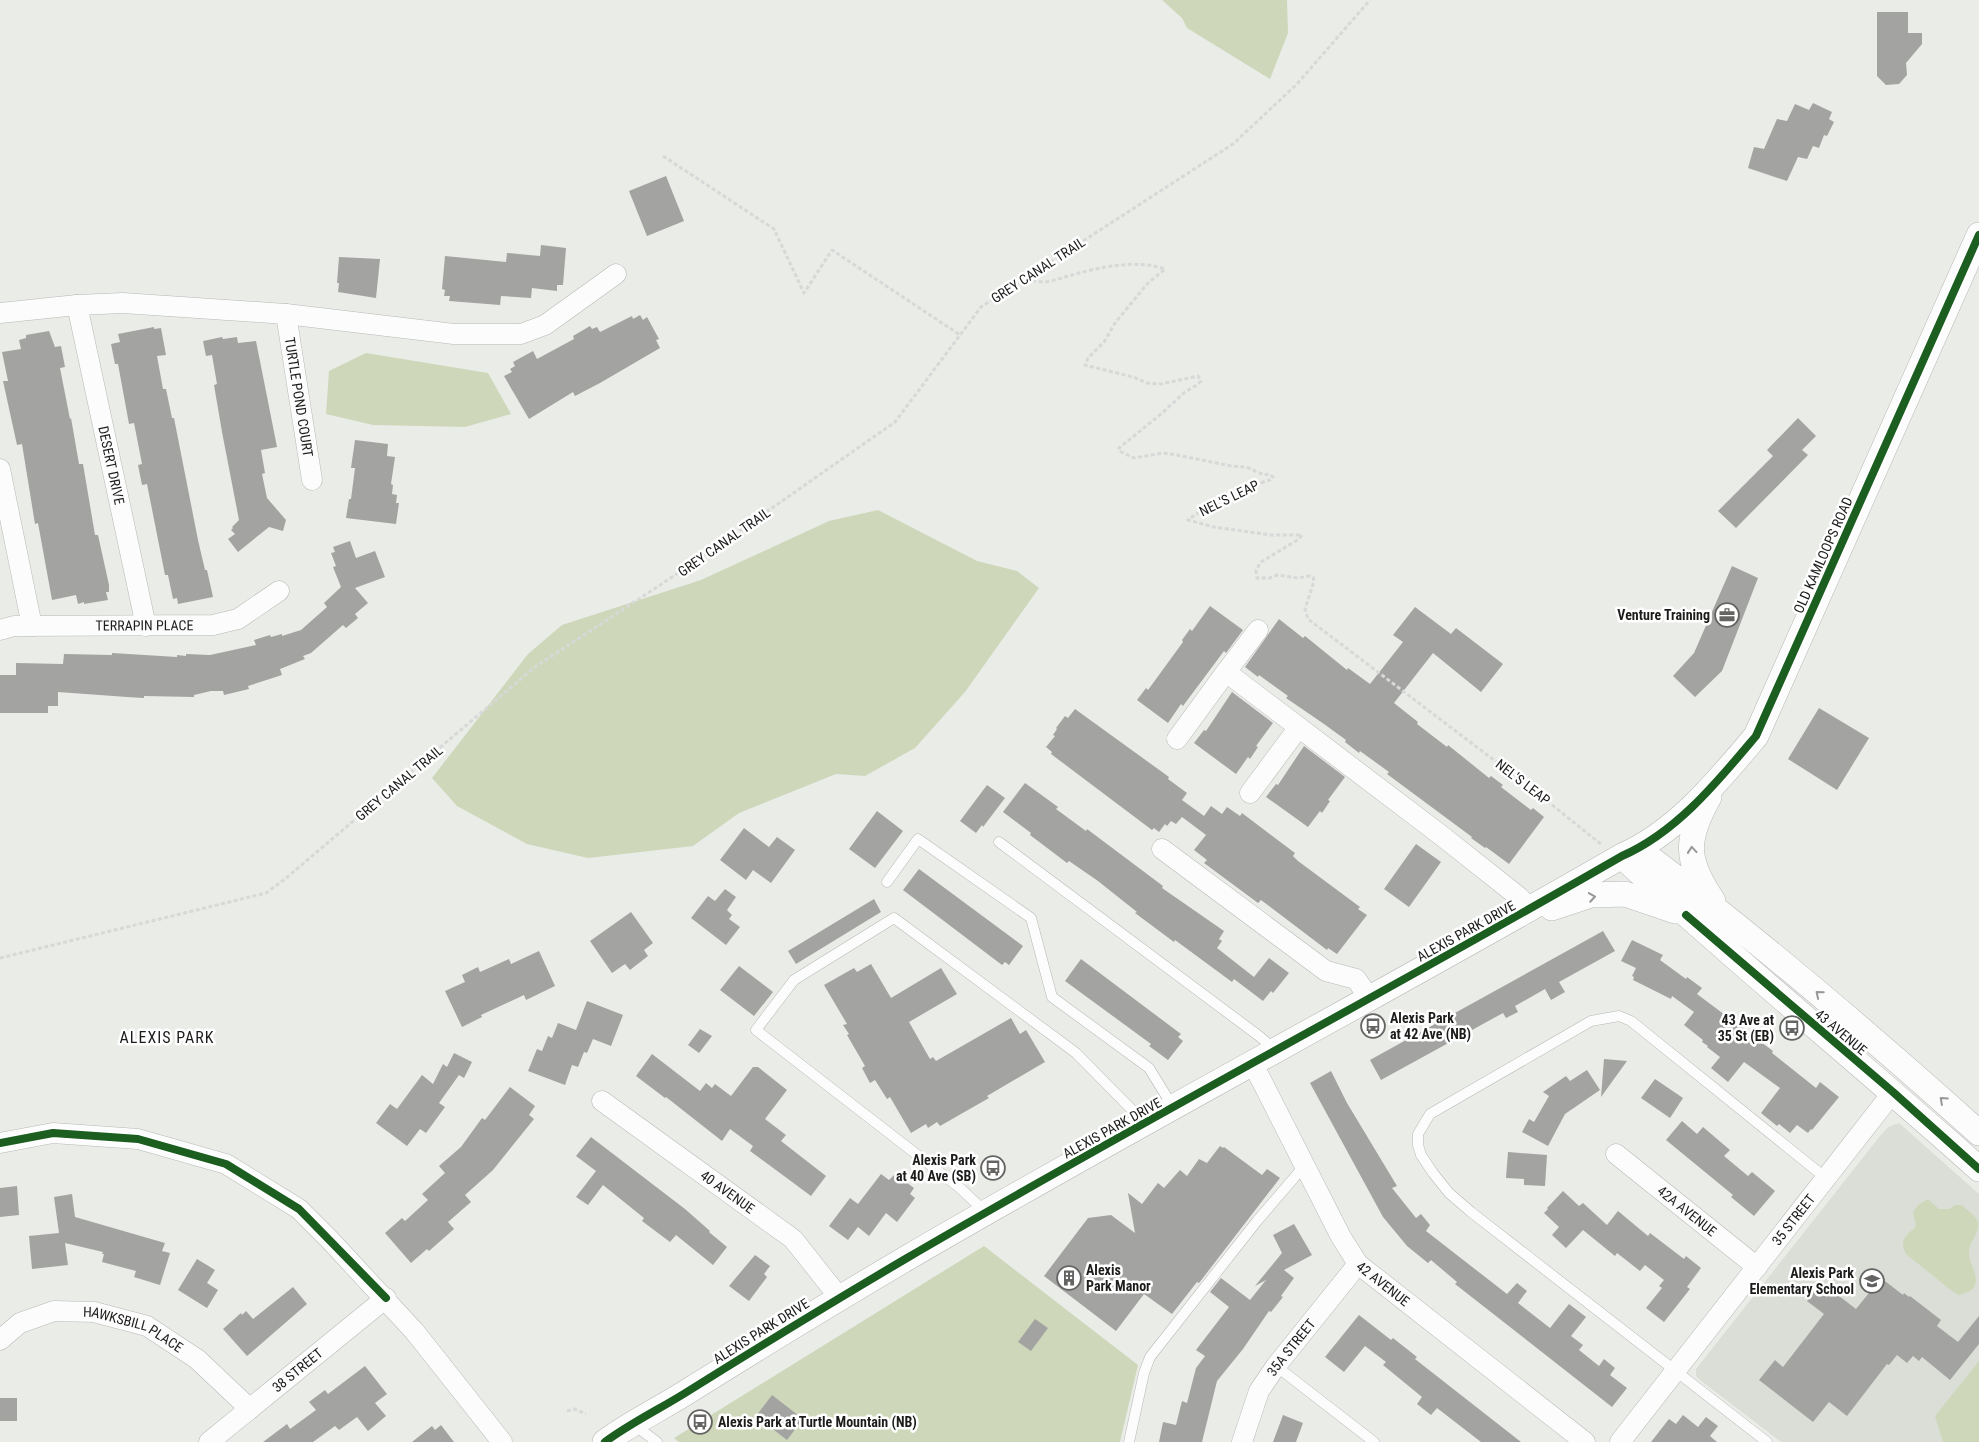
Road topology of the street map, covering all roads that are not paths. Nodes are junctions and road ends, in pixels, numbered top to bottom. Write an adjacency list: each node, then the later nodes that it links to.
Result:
1 (1979, 235): 16 (street, OLD KAMLOOPS ROAD)
2 (616, 274): 5 (street)
3 (77, 305): 4 (street); 5 (street); 10 (street, DESERT DRIVE)
4 (0, 313)
5 (286, 314): 7 (street, TURTLE POND COURT)
6 (0, 469): 9 (street)
7 (312, 480)
8 (279, 591): 10 (street, TERRAPIN PLACE)
9 (32, 626): 10 (street, TERRAPIN PLACE); 11 (street, TERRAPIN PLACE)
10 (146, 626)
11 (0, 630)
12 (1258, 630): 13 (street)
13 (1226, 672): 14 (street); 15 (street)
14 (1299, 727): 17 (street); 23 (street)
15 (1177, 739)
16 (1716, 784): 20 (street, OLD KAMLOOPS ROAD); 22 (street, one-way to 16)
17 (1250, 793)
18 (999, 842): 26 (lane)
19 (1162, 849): 25 (street)
20 (1619, 852): 22 (street, 43 AVENUE); 23 (street, ALEXIS PARK DRIVE); 24 (street, 43 AVENUE)
21 (887, 882): 29 (lane)
22 (1718, 909): 31 (street, 43 AVENUE, one-way to 22)
23 (1521, 915): 24 (street, one-way to 24); 25 (street, ALEXIS PARK DRIVE)
24 (1686, 915): 27 (street, 43 AVENUE)
25 (1370, 999): 26 (street, ALEXIS PARK DRIVE)
26 (1263, 1058): 29 (street, ALEXIS PARK DRIVE); 34 (street, 42 AVENUE)
27 (1893, 1092): 35 (street, 43 AVENUE); 36 (street, 35 STREET)
28 (602, 1101): 40 (street, 40 AVENUE)
29 (1173, 1108): 30 (street, ALEXIS PARK DRIVE)
30 (1143, 1125): 37 (street, ALEXIS PARK DRIVE); 37 (lane)
31 (1979, 1133)
32 (0, 1143): 41 (street)
33 (1616, 1154): 39 (street, 42A AVENUE)
34 (1305, 1165): 38 (street, 42 AVENUE); 51 (lane)
35 (1979, 1169)
36 (1827, 1179): 39 (street, 35 STREET); 44 (lane)
37 (982, 1214): 40 (street, ALEXIS PARK DRIVE)
38 (1358, 1264): 43 (street, 35A STREET); 54 (street, 42 AVENUE)
39 (1757, 1267): 44 (street, 35 STREET)
40 (839, 1297): 46 (street, ALEXIS PARK DRIVE)
41 (386, 1298): 45 (street, 38 STREET); 48 (street)
42 (0, 1340): 45 (street, HAWKSBILL PLACE)
43 (1276, 1366): 52 (street, 35A STREET); 53 (lane)
44 (1675, 1371): 55 (street, 35 STREET); 56 (lane)
45 (250, 1409): 47 (street, 38 STREET)
46 (632, 1424): 49 (street, ALEXIS PARK DRIVE); 50 (lane)
47 (209, 1442)
48 (502, 1442)
49 (605, 1442)
50 (656, 1442)
51 (1129, 1442)
52 (1242, 1442)
53 (1374, 1442)
54 (1585, 1442)
55 (1620, 1442)
56 (1767, 1442)

